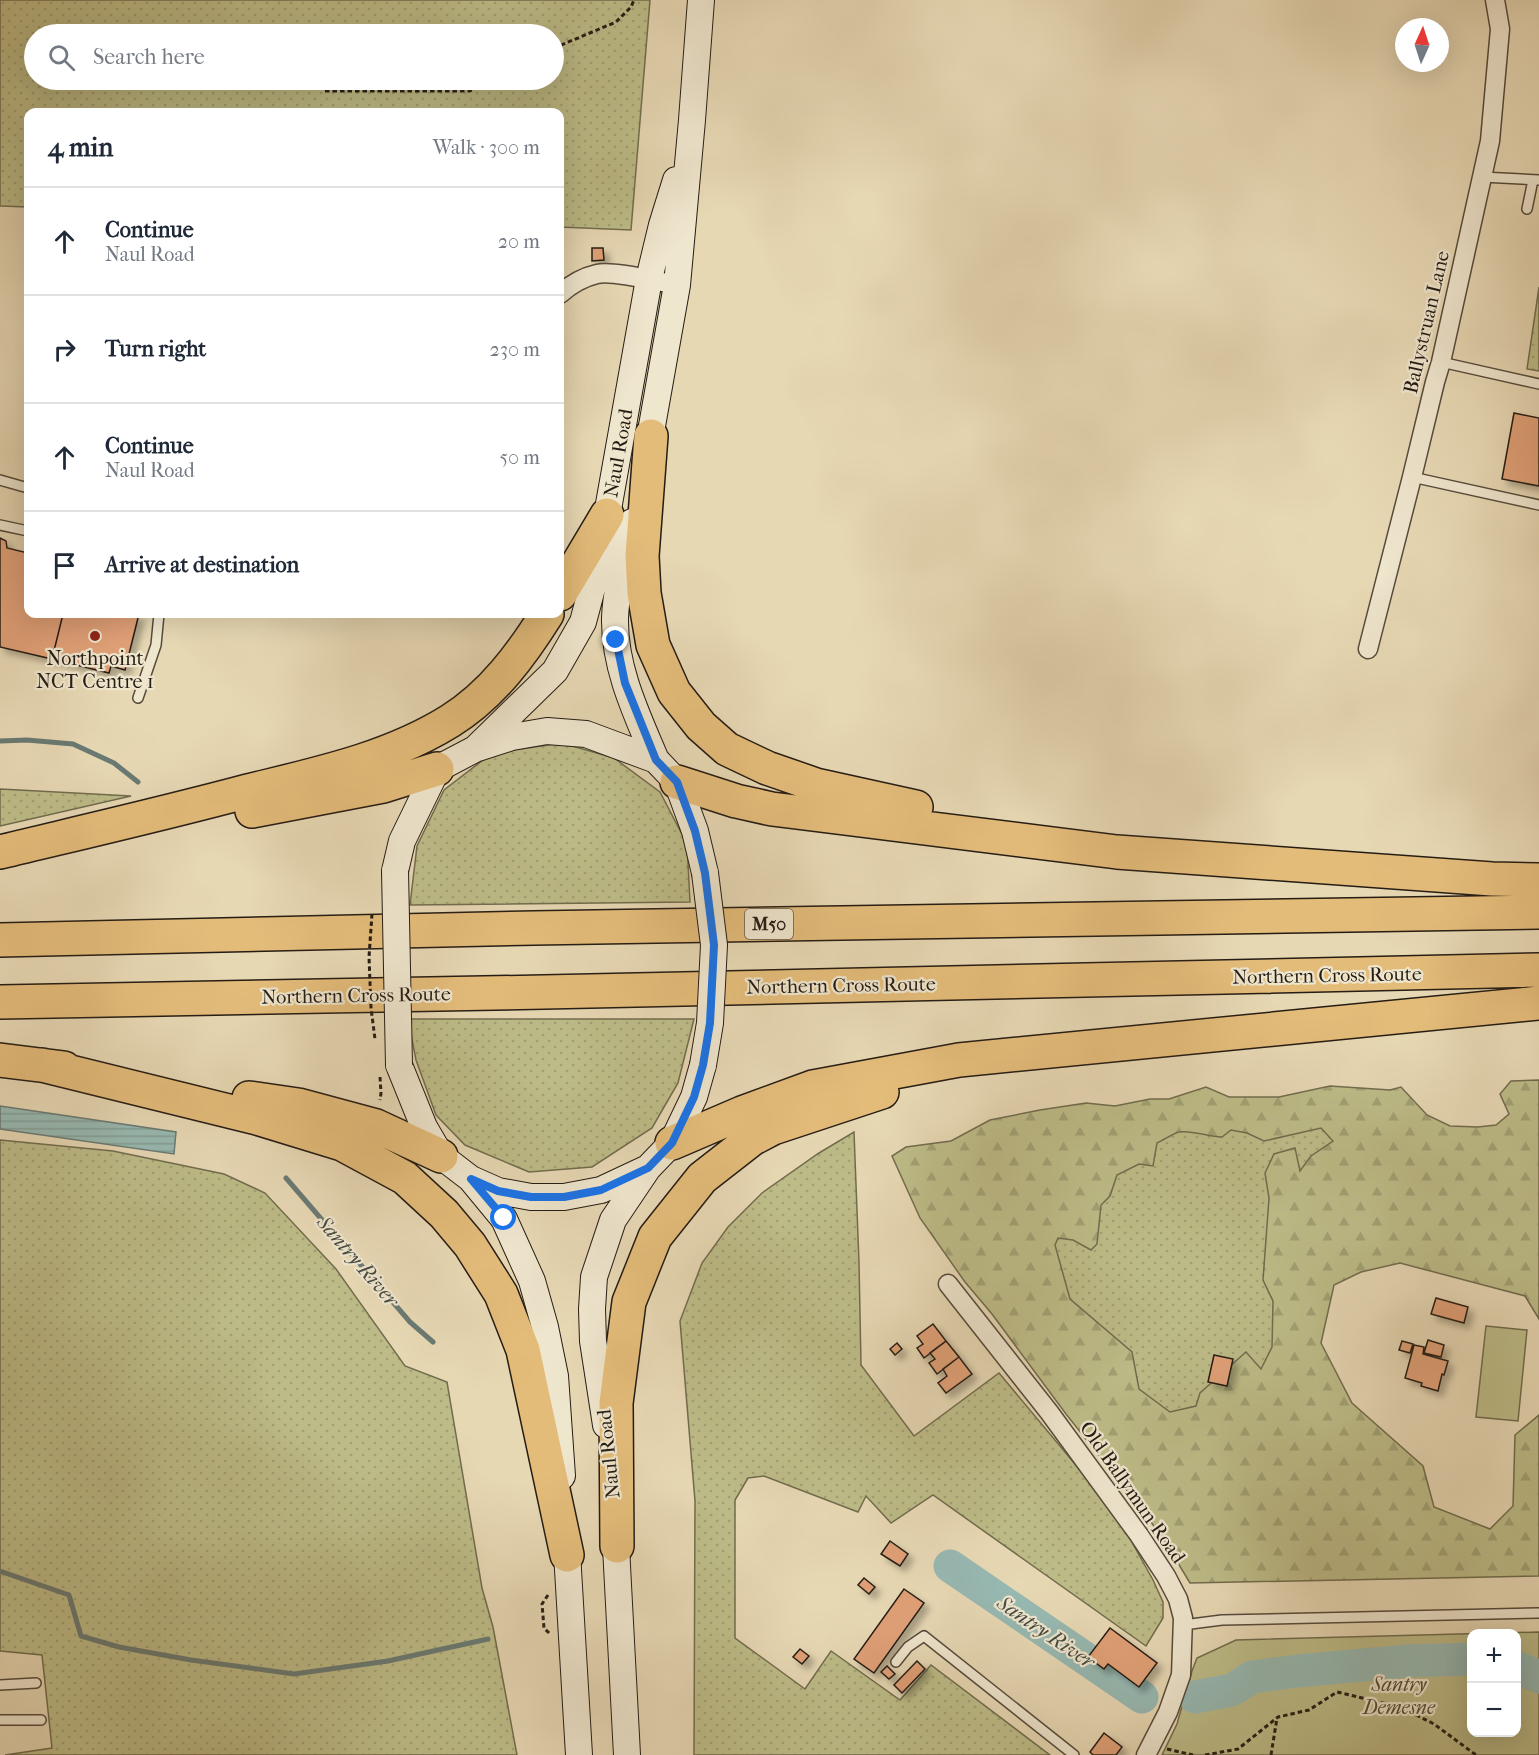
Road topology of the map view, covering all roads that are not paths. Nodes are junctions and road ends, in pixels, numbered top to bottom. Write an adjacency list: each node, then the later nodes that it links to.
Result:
1 (701, 0): 3 (main road, Naul Road)
2 (1495, 0): 4 (street, Ballystruan Lane)
3 (692, 120): 7 (main road, Naul Road); 8 (main road, Naul Road)
4 (1482, 177): 5 (lane); 10 (street, Ballystruan Lane)
5 (1536, 180): 6 (lane)
6 (1527, 209)
7 (649, 279): 8 (street); 9 (street); 17 (main road, Naul Road)
8 (677, 285): 12 (main road, Naul Road)
9 (564, 291)
10 (1441, 362): 11 (lane); 13 (street, Ballystruan Lane)
11 (1539, 384)
12 (651, 436): 27 (main road, Naul Road); 28 (highway)
13 (1412, 477): 16 (lane); 23 (street, Ballystruan Lane)
14 (0, 480): 15 (lane)
15 (24, 487)
16 (1539, 506)
17 (607, 515): 20 (highway); 25 (main road, Naul Road)
18 (0, 525): 19 (lane)
19 (24, 530)
20 (564, 587)
21 (159, 618): 24 (lane)
22 (544, 618): 29 (highway)
23 (1368, 650)
24 (138, 698)
25 (475, 749): 26 (main road); 27 (main road)
26 (437, 769): 29 (highway); 40 (main road, bridge)
27 (666, 771): 28 (highway); 39 (main road, Naul Road, bridge)
28 (1118, 852): 30 (highway)
29 (0, 854)
30 (1539, 880)
31 (1539, 912): 32 (highway, M50)
32 (0, 940)
33 (1539, 970): 34 (highway, Northern Cross Route)
34 (0, 1002)
35 (1539, 1003): 36 (highway)
36 (1086, 1047): 39 (highway); 44 (highway)
37 (0, 1060): 38 (highway)
38 (42, 1065): 40 (highway); 45 (highway)
39 (672, 1143): 41 (main road, Naul Road)
40 (441, 1156): 42 (main road)
41 (648, 1168): 42 (main road); 44 (main road, Naul Road)
42 (471, 1179): 45 (main road)
43 (948, 1284): 47 (street, Old Ballymun Road)
44 (617, 1546): 55 (main road, Naul Road)
45 (567, 1555): 54 (main road)
46 (1539, 1613): 47 (lane)
47 (1183, 1625): 53 (street, Old Ballymun Road)
48 (896, 1662): 56 (lane)
49 (36, 1683): 50 (lane)
50 (0, 1685)
51 (0, 1720): 52 (lane)
52 (41, 1720)
53 (1148, 1750)
54 (579, 1755)
55 (627, 1755)
56 (1074, 1755)

